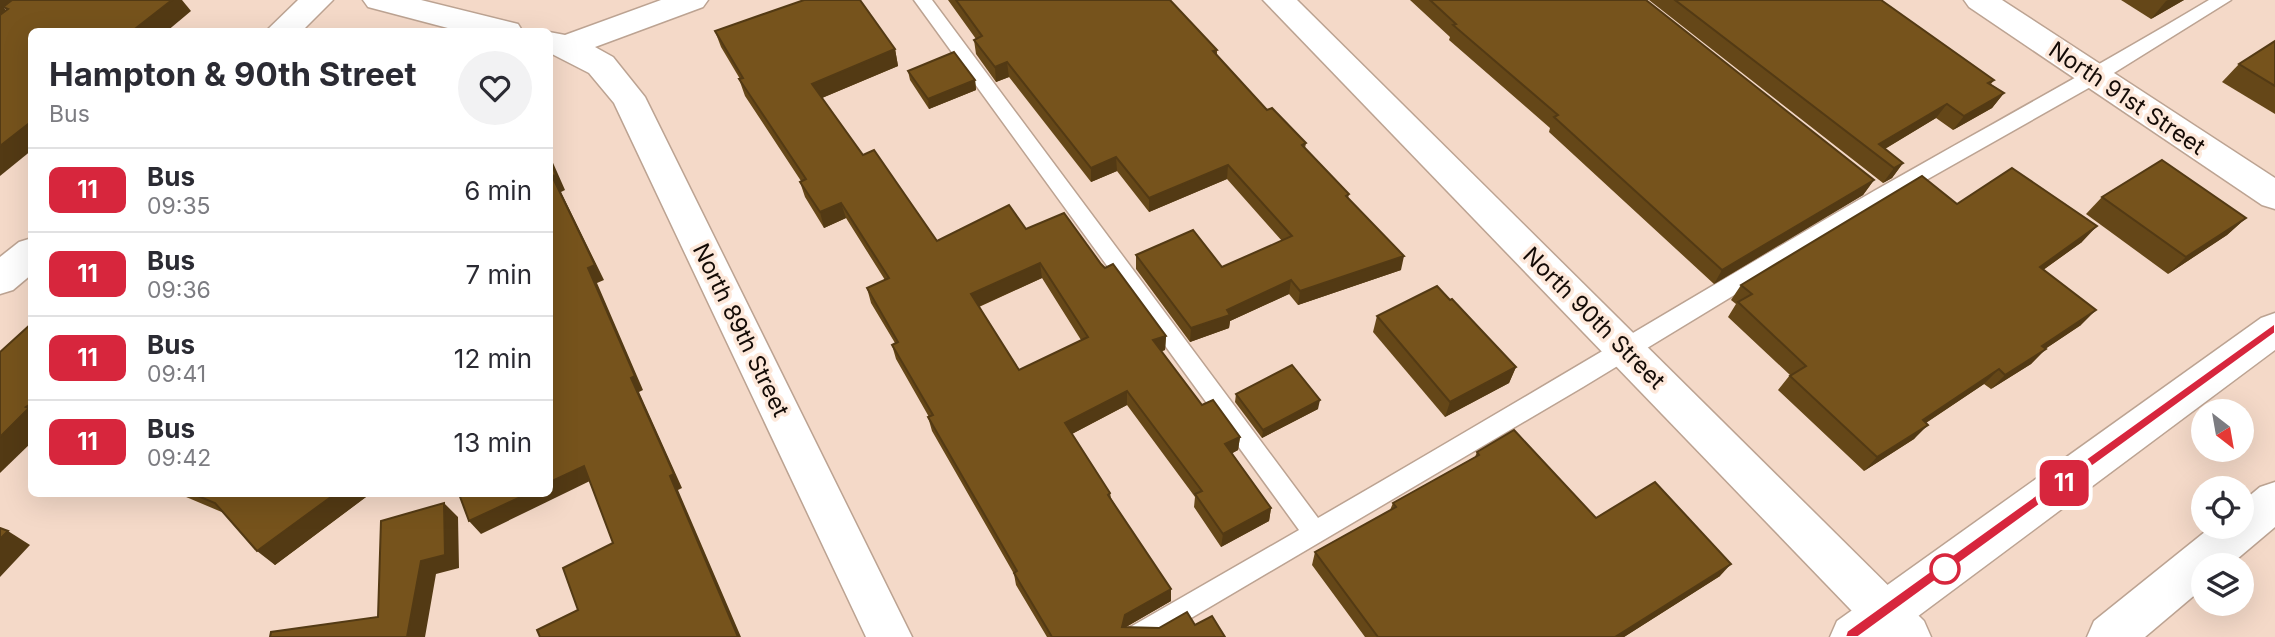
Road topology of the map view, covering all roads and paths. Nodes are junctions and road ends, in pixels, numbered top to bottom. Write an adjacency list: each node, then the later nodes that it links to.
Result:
1 (317, 0): 8 (street)
2 (379, 0): 9 (street)
3 (692, 0): 10 (street)
4 (923, 0): 18 (lane)
5 (1279, 0): 16 (street, North 90th Street)
6 (1980, 0): 11 (street, North 91st Street)
7 (2222, 0): 11 (lane)
8 (286, 28)
9 (492, 28)
10 (558, 44): 20 (street, North 89th Street)
11 (2095, 77): 12 (street, North 91st Street); 16 (lane)
12 (2275, 196)
13 (28, 254): 14 (street)
14 (0, 279)
15 (2275, 329): 19 (street)
16 (1627, 350): 18 (lane); 19 (street, North 90th Street)
17 (2275, 501): 22 (street)
18 (1315, 533): 21 (lane)
19 (1881, 629)
20 (889, 637)
21 (1136, 637)
22 (2110, 637)

